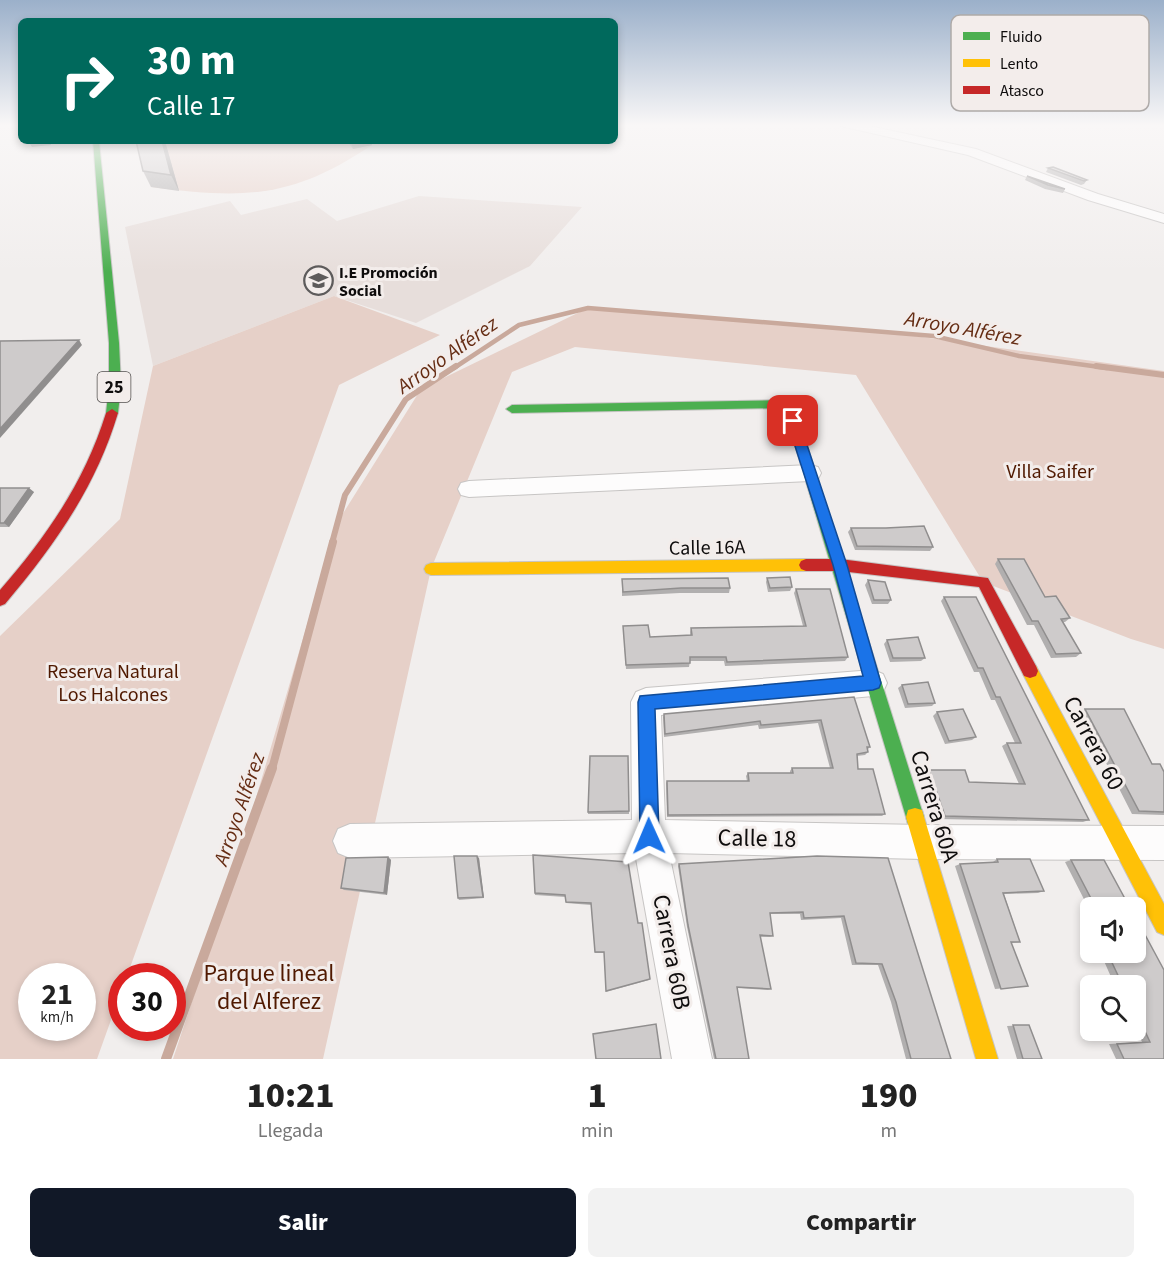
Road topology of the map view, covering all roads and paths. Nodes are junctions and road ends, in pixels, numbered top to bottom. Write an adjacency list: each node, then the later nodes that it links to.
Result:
1 (99, 173): 10 (street, 25)
2 (1030, 173): 3 (street)
3 (1164, 219)
4 (512, 409): 5 (street, Carrera 60A)
5 (810, 473): 6 (street); 7 (street, Carrera 60A)
6 (469, 489)
7 (840, 565): 8 (street, Calle 16A); 9 (street, Calle 16A); 11 (street, Carrera 60A)
8 (431, 569)
9 (983, 582): 15 (street, Carrera 60)
10 (0, 600)
11 (873, 683): 12 (street, Carrera 60B); 14 (street, Carrera 60A)
12 (649, 836): 13 (street, Calle 18); 14 (street, Calle 18); 18 (street, Carrera 60B)
13 (350, 841)
14 (923, 842): 15 (street, Calle 18); 19 (street, Carrera 60A)
15 (1120, 842): 16 (street, Calle 18); 17 (street, Carrera 60)
16 (1164, 843)
17 (1164, 925)
18 (692, 1059)
19 (987, 1059)

